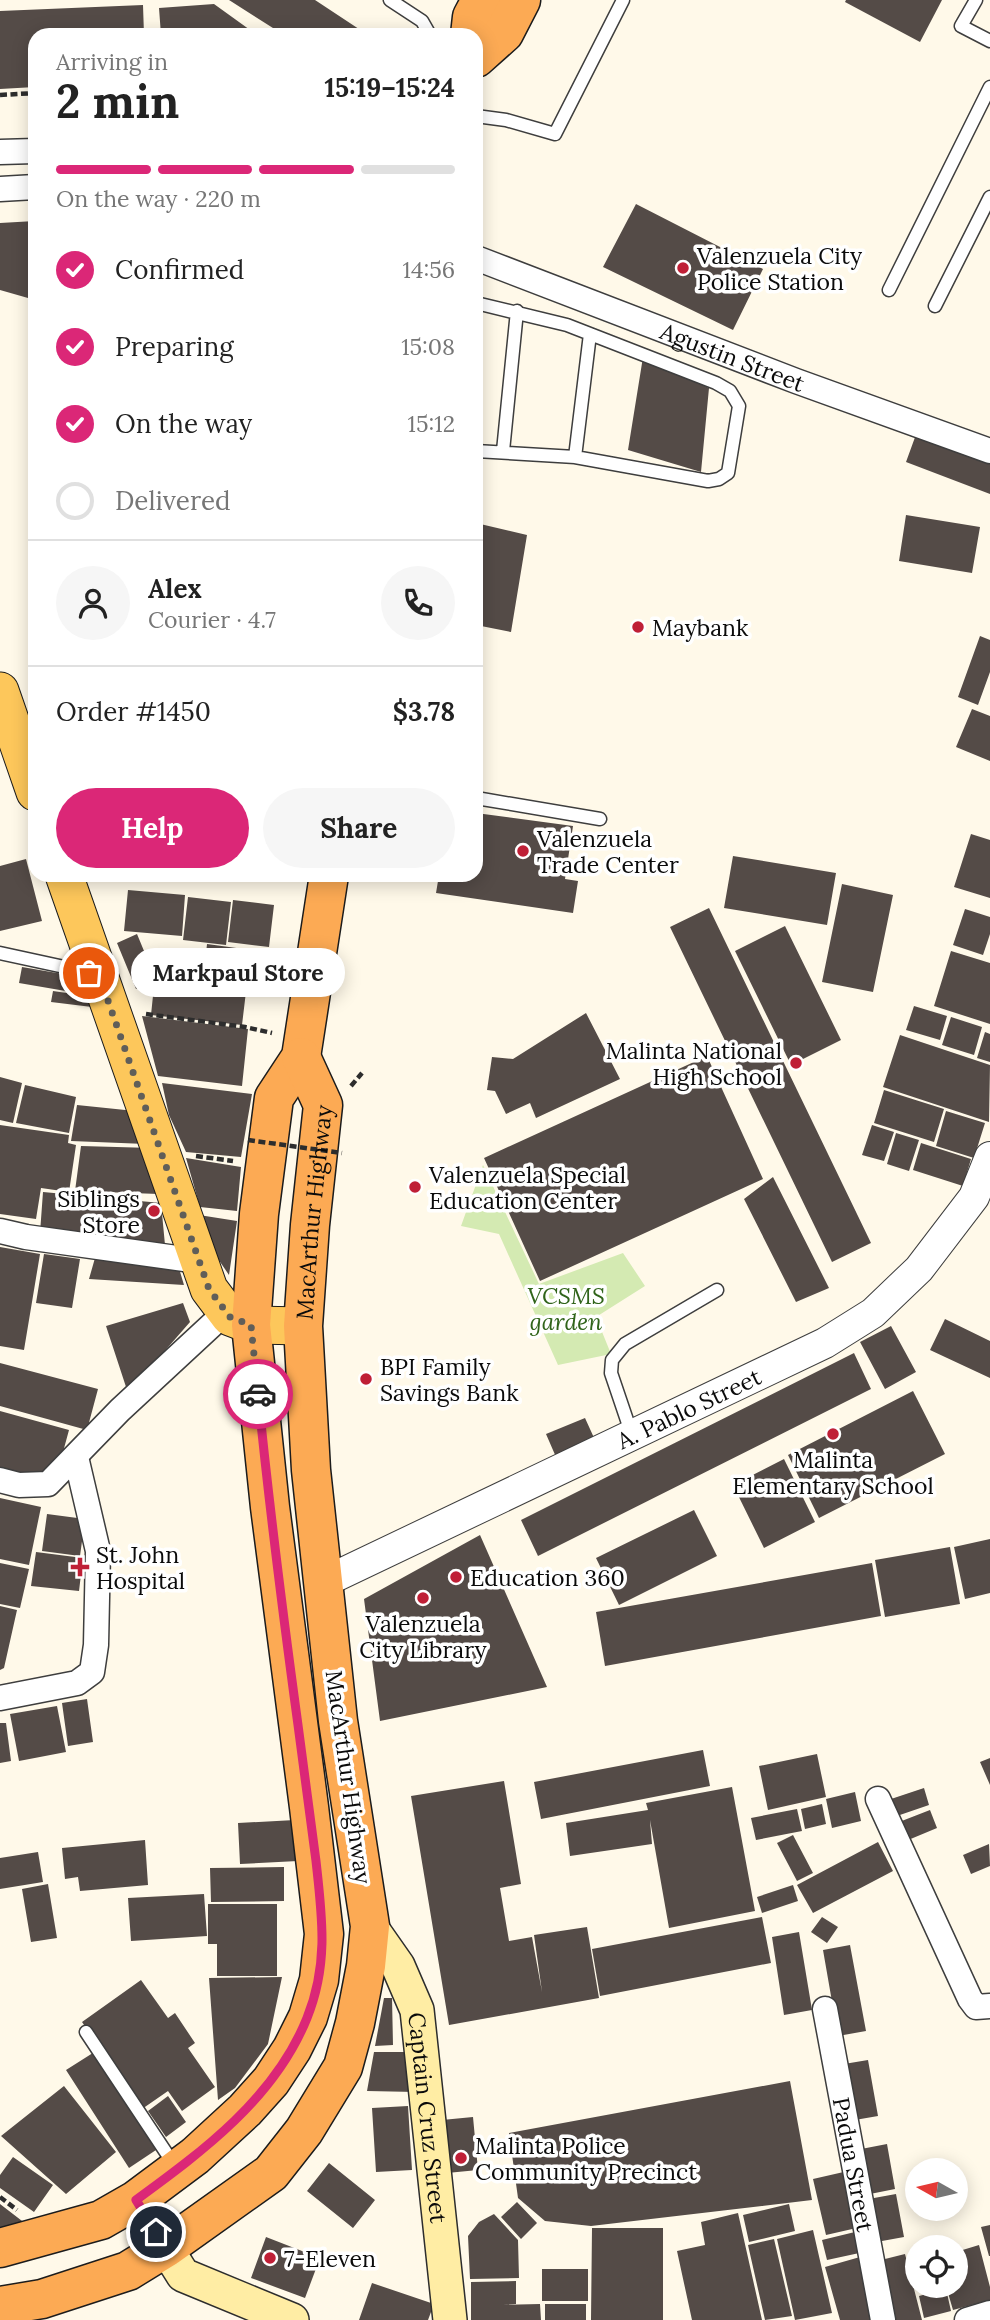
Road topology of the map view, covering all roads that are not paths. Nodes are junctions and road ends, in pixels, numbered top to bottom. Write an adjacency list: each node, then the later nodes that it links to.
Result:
1 (390, 0): 6 (lane)
2 (481, 0): 7 (highway)
3 (521, 0): 9 (highway)
4 (623, 0): 11 (lane)
5 (976, 0): 8 (lane)
6 (426, 28)
7 (471, 28)
8 (990, 41)
9 (483, 52)
10 (990, 86): 18 (lane)
11 (483, 117)
12 (28, 151): 13 (street)
13 (0, 152)
14 (28, 187): 15 (street)
15 (0, 189)
16 (990, 197): 20 (lane)
17 (483, 261): 25 (street, Agustin Street)
18 (889, 290)
19 (483, 304): 21 (lane)
20 (935, 306)
21 (516, 311): 22 (lane); 24 (lane)
22 (590, 334): 26 (lane); 26 (lane)
23 (483, 451): 24 (lane)
24 (503, 451): 26 (lane)
25 (990, 451)
26 (575, 457)
27 (0, 691): 28 (main road)
28 (28, 772)
29 (483, 799): 30 (lane)
30 (600, 819)
31 (66, 882): 34 (main road)
32 (328, 882): 35 (highway, MacArthur Highway)
33 (0, 953): 34 (lane)
34 (99, 975): 39 (main road)
35 (303, 1048): 41 (highway, MacArthur Highway); 42 (highway, MacArthur Highway)
36 (990, 1157): 37 (street, A. Pablo Street)
37 (985, 1191): 43 (street, A. Pablo Street)
38 (0, 1231): 39 (street)
39 (198, 1261): 41 (main road)
40 (717, 1290): 43 (lane)
41 (240, 1321): 42 (main road); 44 (street); 53 (highway, MacArthur Highway)
42 (303, 1326): 46 (highway, MacArthur Highway)
43 (632, 1435): 46 (street, A. Pablo Street)
44 (76, 1457): 45 (street); 47 (street)
45 (0, 1480)
46 (324, 1582): 49 (highway, MacArthur Highway)
47 (0, 1699)
48 (878, 1799): 50 (street)
49 (370, 1926): 56 (highway, MacArthur Highway); 60 (main road, Captain Cruz Street)
50 (990, 2006)
51 (825, 2009): 61 (street, Padua Street)
52 (86, 2032): 53 (lane)
53 (178, 2169): 54 (highway, MacArthur Highway)
54 (136, 2200): 55 (highway, MacArthur Highway); 56 (main road)
55 (0, 2248)
56 (167, 2248): 57 (highway, MacArthur Highway); 59 (main road)
57 (0, 2306)
58 (990, 2313): 62 (street)
59 (292, 2320)
60 (450, 2320)
61 (883, 2320)
62 (967, 2320)

